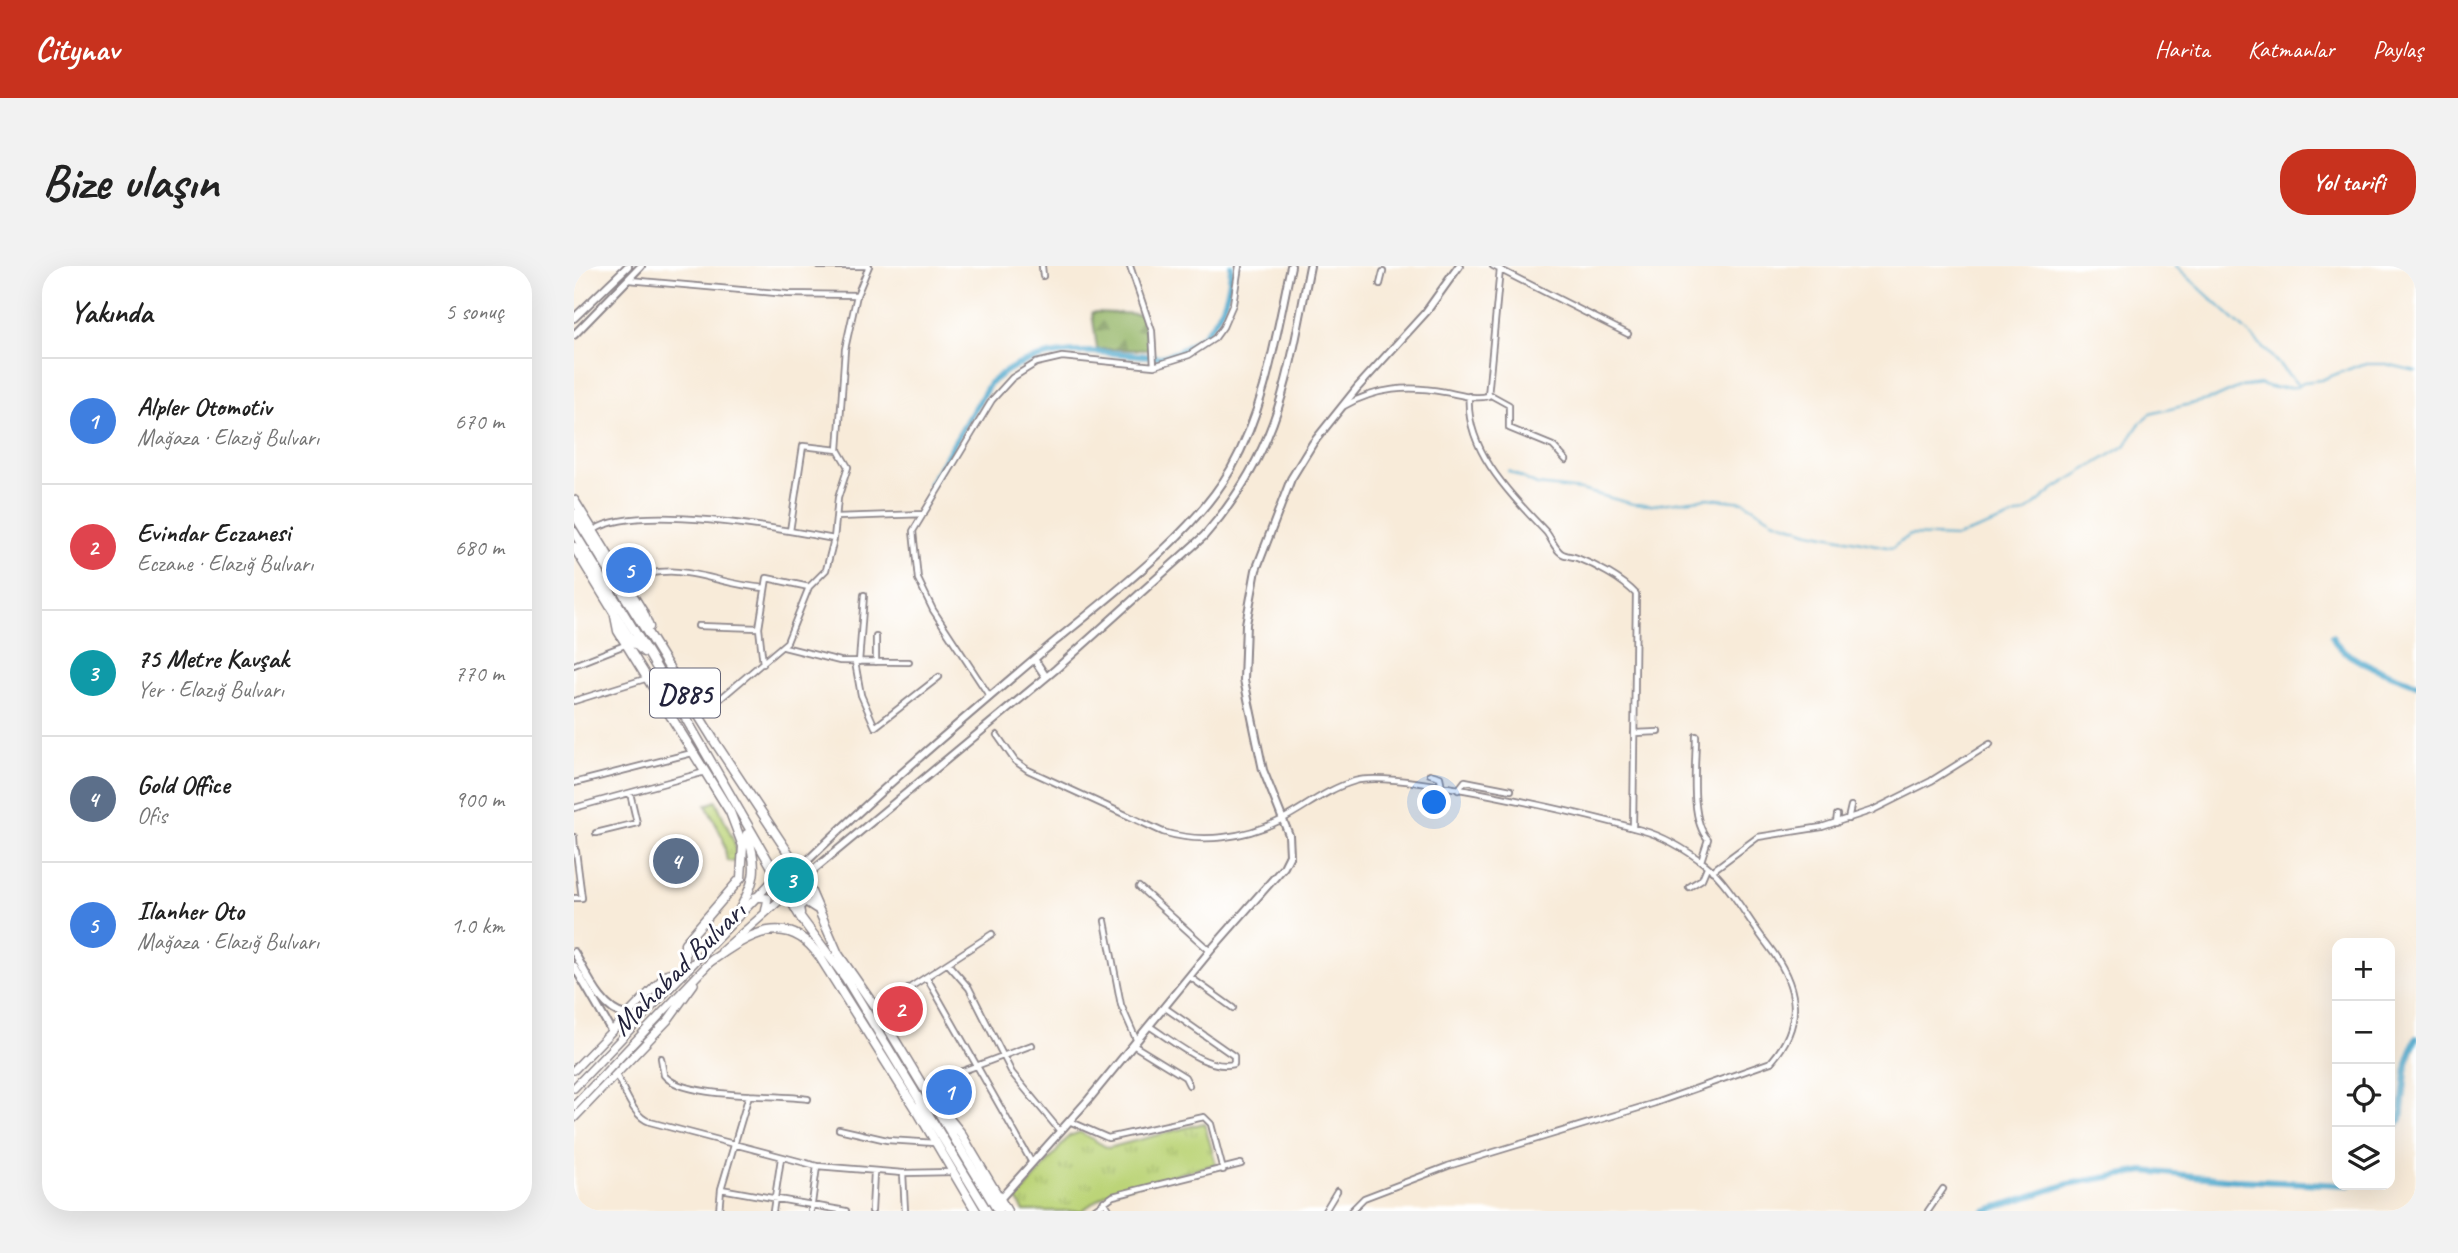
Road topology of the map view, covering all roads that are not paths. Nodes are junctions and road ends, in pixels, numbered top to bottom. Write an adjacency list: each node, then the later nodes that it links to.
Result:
1 (628, 266): 18 (main road)
2 (641, 266): 15 (main road)
3 (819, 266): 4 (street)
4 (869, 266): 17 (street)
5 (1042, 266): 14 (street)
6 (1130, 266): 21 (street)
7 (1239, 266): 21 (street)
8 (1291, 266): 48 (main road)
9 (1310, 266): 55 (main road)
10 (1459, 266): 24 (main road)
11 (1493, 266): 12 (street)
12 (1500, 269): 19 (street); 22 (street)
13 (1383, 272): 16 (street)
14 (1043, 276)
15 (629, 280): 17 (street); 20 (main road)
16 (1380, 284)
17 (857, 295): 25 (street)
18 (574, 318)
19 (1628, 334)
20 (574, 335)
21 (1154, 364): 28 (street)
22 (1489, 394): 23 (street); 26 (street)
23 (1469, 396): 24 (street); 61 (street)
24 (1340, 408): 77 (main road)
25 (838, 450): 30 (street); 32 (street)
26 (1566, 460)
27 (574, 500): 31 (highway)
28 (924, 513): 30 (street); 57 (street)
29 (574, 514): 46 (highway, D885)
30 (837, 517): 34 (street)
31 (594, 530): 32 (street); 36 (highway)
32 (790, 531): 34 (street)
33 (574, 532): 47 (highway, D885)
34 (834, 539): 37 (street)
35 (574, 547): 40 (highway)
36 (625, 581): 38 (street); 46 (highway)
37 (809, 587): 38 (street); 45 (street)
38 (765, 588): 42 (street)
39 (864, 595): 49 (street)
40 (614, 611): 44 (highway); 47 (highway)
41 (698, 626): 42 (street)
42 (759, 628): 52 (street)
43 (876, 637): 50 (street)
44 (627, 645): 53 (street); 56 (highway)
45 (784, 647): 49 (street); 52 (street)
46 (658, 649): 59 (highway, D885)
47 (652, 658): 75 (highway, D885)
48 (1034, 659): 55 (main road); 57 (main road)
49 (857, 662): 50 (street); 54 (street)
50 (876, 662): 51 (street)
51 (909, 662)
52 (764, 664): 59 (street)
53 (574, 665)
54 (939, 677)
55 (1046, 677): 87 (main road)
56 (649, 678): 58 (street); 65 (highway)
57 (990, 697): 87 (main road)
58 (574, 701)
59 (699, 716): 87 (highway, D885)
60 (1659, 732): 61 (street)
61 (1634, 733): 80 (street)
62 (997, 735): 77 (street)
63 (1696, 736): 84 (street)
64 (1990, 744): 78 (street)
65 (694, 752): 66 (highway); 68 (street)
66 (705, 772): 72 (street); 105 (highway)
67 (1430, 774): 69 (street)
68 (574, 783)
69 (1442, 787): 70 (street); 77 (street)
70 (1458, 790): 71 (street); 80 (street)
71 (1511, 790)
72 (630, 793): 74 (street); 81 (street)
73 (1851, 806): 78 (street)
74 (574, 808)
75 (741, 815): 88 (highway, D885); 96 (highway)
76 (1837, 815): 79 (street)
77 (1283, 819): 101 (main road)
78 (1848, 819): 79 (street)
79 (1836, 823): 86 (street)
80 (1633, 828): 84 (street)
81 (596, 834)
82 (574, 837): 83 (street)
83 (575, 852): 93 (street)
84 (1701, 861): 85 (street)
85 (1707, 866): 86 (street); 90 (street)
86 (1712, 871): 162 (street)
87 (802, 873): 88 (highway); 91 (highway); 94 (highway, D885)
88 (777, 876): 91 (highway); 92 (main road, Mahabad Bulvarı)
89 (1139, 887): 101 (street)
90 (1689, 887)
91 (787, 894): 95 (main road, Mahabad Bulvarı); 97 (highway)
92 (754, 897): 95 (main road); 96 (main road, Mahabad Bulvarı)
93 (574, 898)
94 (818, 910): 97 (highway); 110 (highway, D885)
95 (765, 914): 102 (main road, Mahabad Bulvarı)
96 (737, 915): 105 (main road, Mahabad Bulvarı)
97 (801, 918): 116 (highway)
98 (1105, 921): 114 (street)
99 (992, 934): 103 (street)
100 (574, 951): 111 (main road)
101 (1210, 951): 106 (main road)
102 (711, 961): 121 (main road); 127 (main road, Mahabad Bulvarı); 128 (highway)
103 (947, 964): 107 (street); 117 (street)
104 (574, 966): 113 (main road)
105 (685, 969): 111 (main road); 124 (main road, Mahabad Bulvarı)
106 (1190, 977): 108 (main road); 109 (street)
107 (927, 978): 110 (street); 119 (street)
108 (1164, 1007): 112 (main road); 112 (street)
109 (1233, 1008)
110 (877, 1010): 123 (highway, D885)
111 (626, 1015): 113 (main road)
112 (1149, 1026): 114 (main road)
113 (611, 1030): 120 (main road)
114 (1134, 1042): 122 (street); 130 (main road)
115 (1032, 1045): 117 (street)
116 (888, 1051): 128 (highway); 156 (highway)
117 (1003, 1057): 119 (street); 132 (street)
118 (661, 1058): 125 (street)
119 (978, 1067): 123 (street); 136 (street)
120 (574, 1070)
121 (615, 1075): 129 (main road); 133 (street)
122 (1189, 1085)
123 (922, 1087): 147 (highway); 157 (highway, D885)
124 (574, 1088)
125 (749, 1095): 126 (street); 133 (street)
126 (808, 1099)
127 (574, 1106)
128 (916, 1110): 134 (highway)
129 (574, 1118)
130 (1069, 1120): 132 (main road); 139 (street)
131 (839, 1129): 134 (street)
132 (1059, 1130): 136 (main road)
133 (736, 1143): 135 (street); 143 (street)
134 (935, 1143): 141 (highway)
135 (781, 1158): 138 (street); 146 (street)
136 (1032, 1163): 147 (main road)
137 (1241, 1164): 139 (street)
138 (817, 1166): 140 (street); 149 (street)
139 (1223, 1170): 148 (street)
140 (874, 1172): 142 (street); 153 (street)
141 (953, 1172): 142 (street); 155 (highway)
142 (903, 1173): 154 (street)
143 (721, 1189): 146 (street); 150 (street)
144 (1943, 1189): 163 (street)
145 (1337, 1191): 161 (street)
146 (775, 1199): 149 (street); 151 (street)
147 (1000, 1199): 158 (highway)
148 (1104, 1201): 159 (street); 160 (street)
149 (811, 1209): 152 (street)
150 (719, 1211)
151 (773, 1211)
152 (846, 1211)
153 (872, 1211)
154 (905, 1211)
155 (976, 1211)
156 (987, 1211)
157 (998, 1211)
158 (1007, 1211)
159 (1092, 1211)
160 (1110, 1211)
161 (1325, 1211)
162 (1351, 1211)
163 (1928, 1211)

